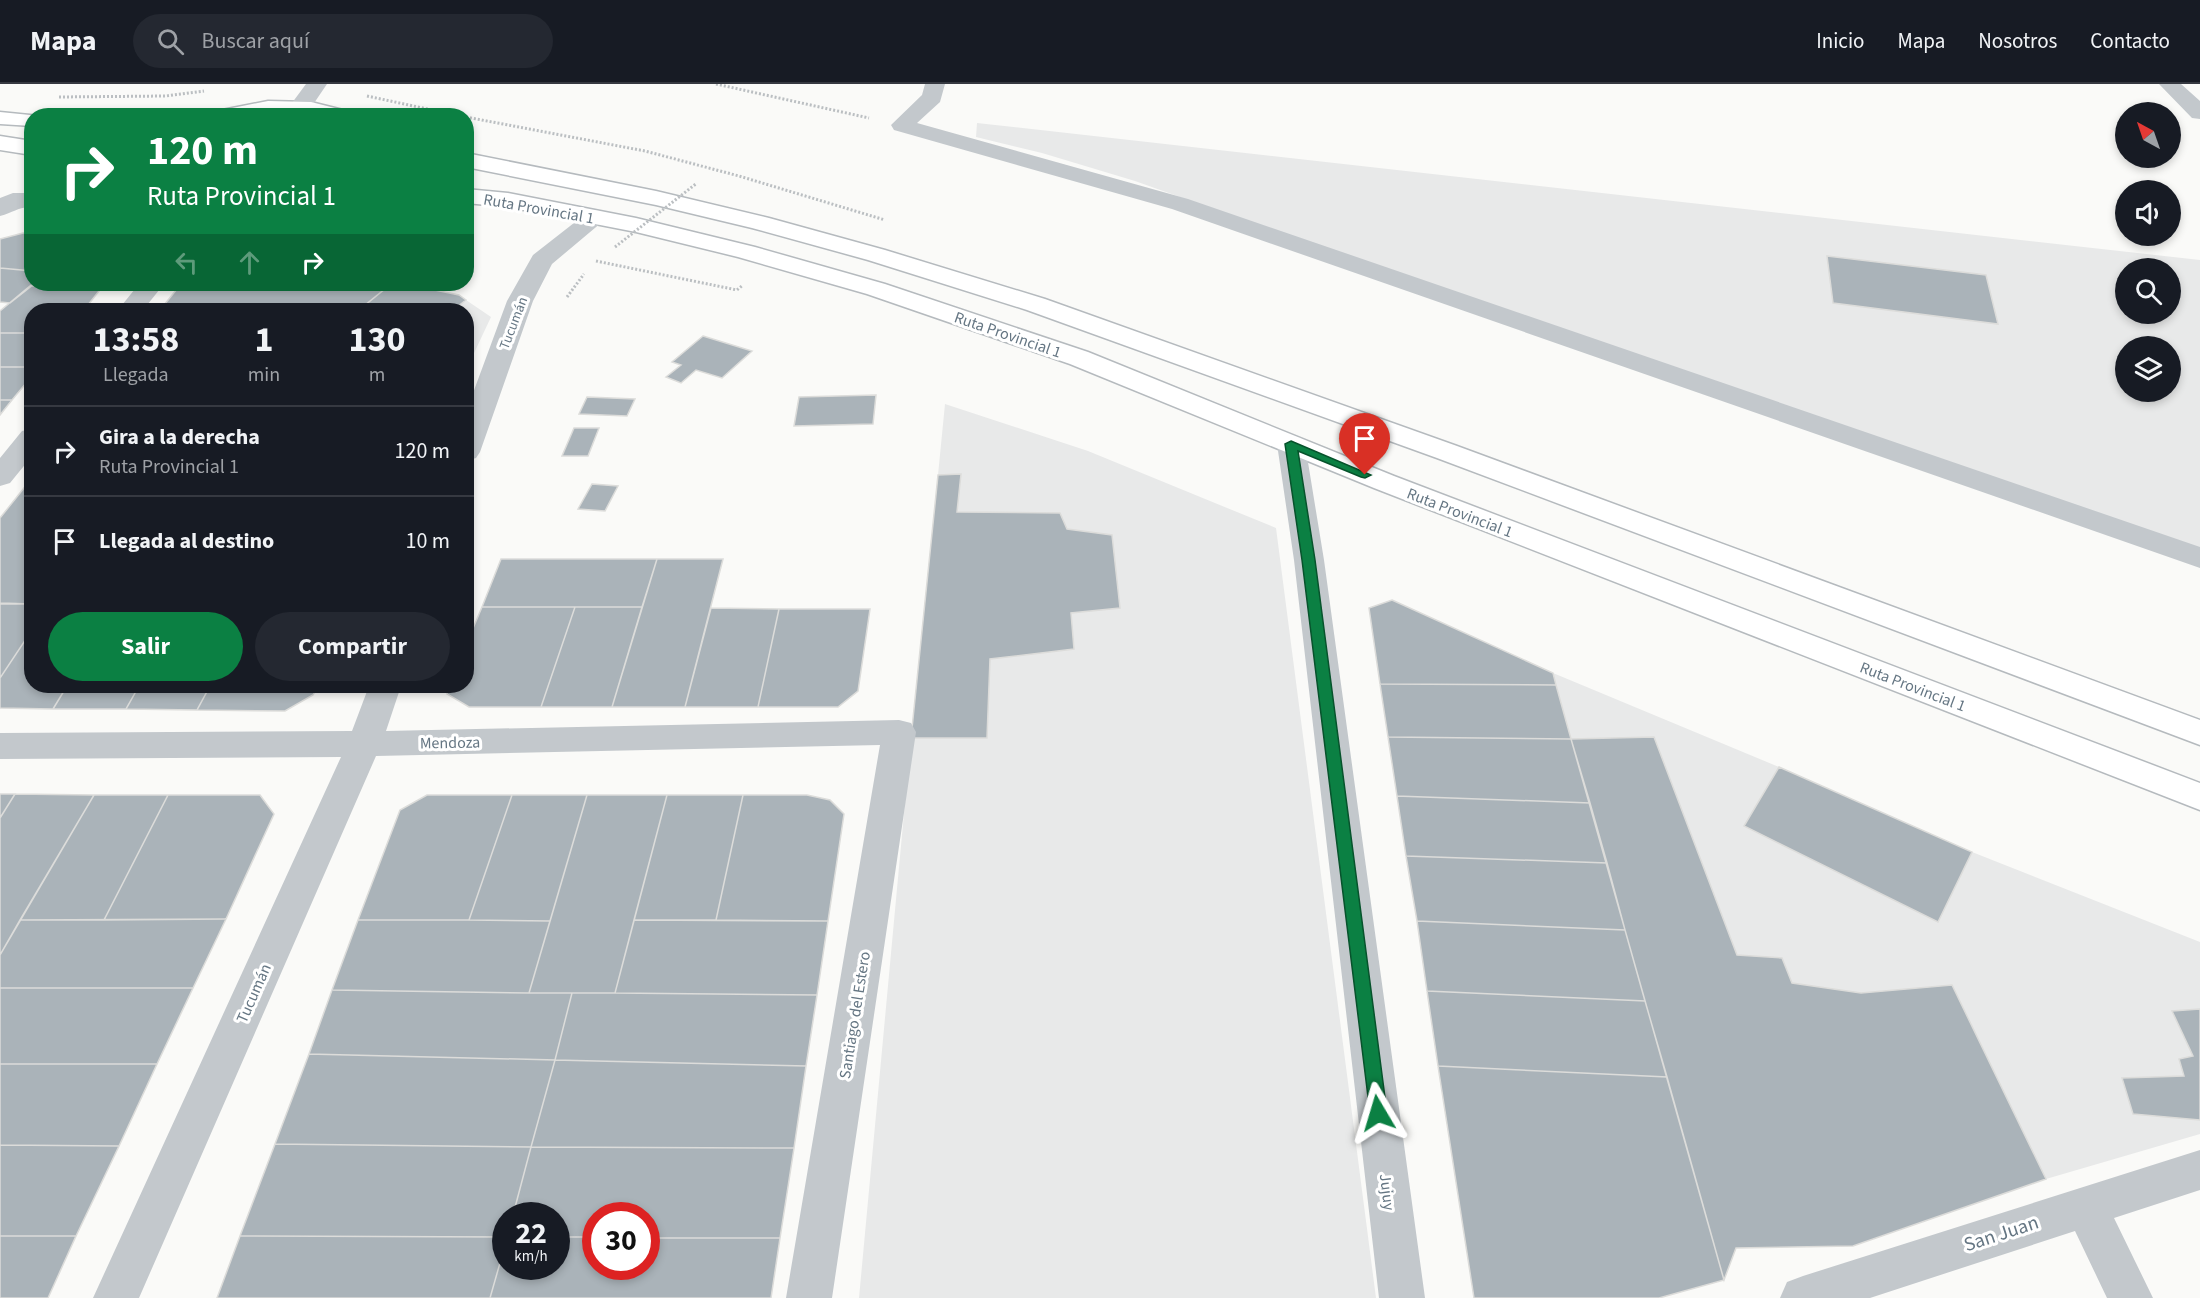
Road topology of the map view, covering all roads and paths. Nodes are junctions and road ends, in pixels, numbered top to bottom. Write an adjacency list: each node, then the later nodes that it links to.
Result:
1 (716, 84): 14 (path)
2 (935, 84): 14 (street)
3 (2169, 84): 11 (street)
4 (317, 85): 7 (street); 10 (path)
5 (210, 91): 6 (path)
6 (59, 97)
7 (300, 107): 8 (main road); 9 (main road)
8 (266, 108)
9 (306, 108)
10 (423, 108)
11 (2200, 113)
12 (0, 118): 13 (main road)
13 (24, 120)
14 (902, 125): 28 (street)
15 (0, 143): 16 (main road)
16 (24, 147)
17 (474, 162): 31 (main road, Ruta Provincial 1)
18 (698, 183): 21 (path, bridge)
19 (474, 197): 20 (main road, Ruta Provincial 1)
20 (596, 217): 24 (street, Tucumán); 25 (main road, Ruta Provincial 1)
21 (615, 247)
22 (146, 291): 23 (street)
23 (136, 303)
24 (474, 430)
25 (1291, 444): 34 (main road, Ruta Provincial 1); 39 (street, Jujuy)
26 (24, 447): 27 (street)
27 (0, 477)
28 (2200, 558)
29 (382, 693): 32 (street, Tucumán)
30 (899, 732): 32 (street, Mendoza); 38 (street, Santiago del Estero)
31 (2200, 733)
32 (364, 744): 33 (street, Mendoza); 37 (street, Tucumán)
33 (0, 746)
34 (2200, 797)
35 (2200, 1170): 36 (street, San Juan)
36 (2086, 1206): 40 (street, San Juan); 41 (street)
37 (116, 1298)
38 (809, 1298)
39 (1402, 1298)
40 (1803, 1298)
41 (2130, 1298)

